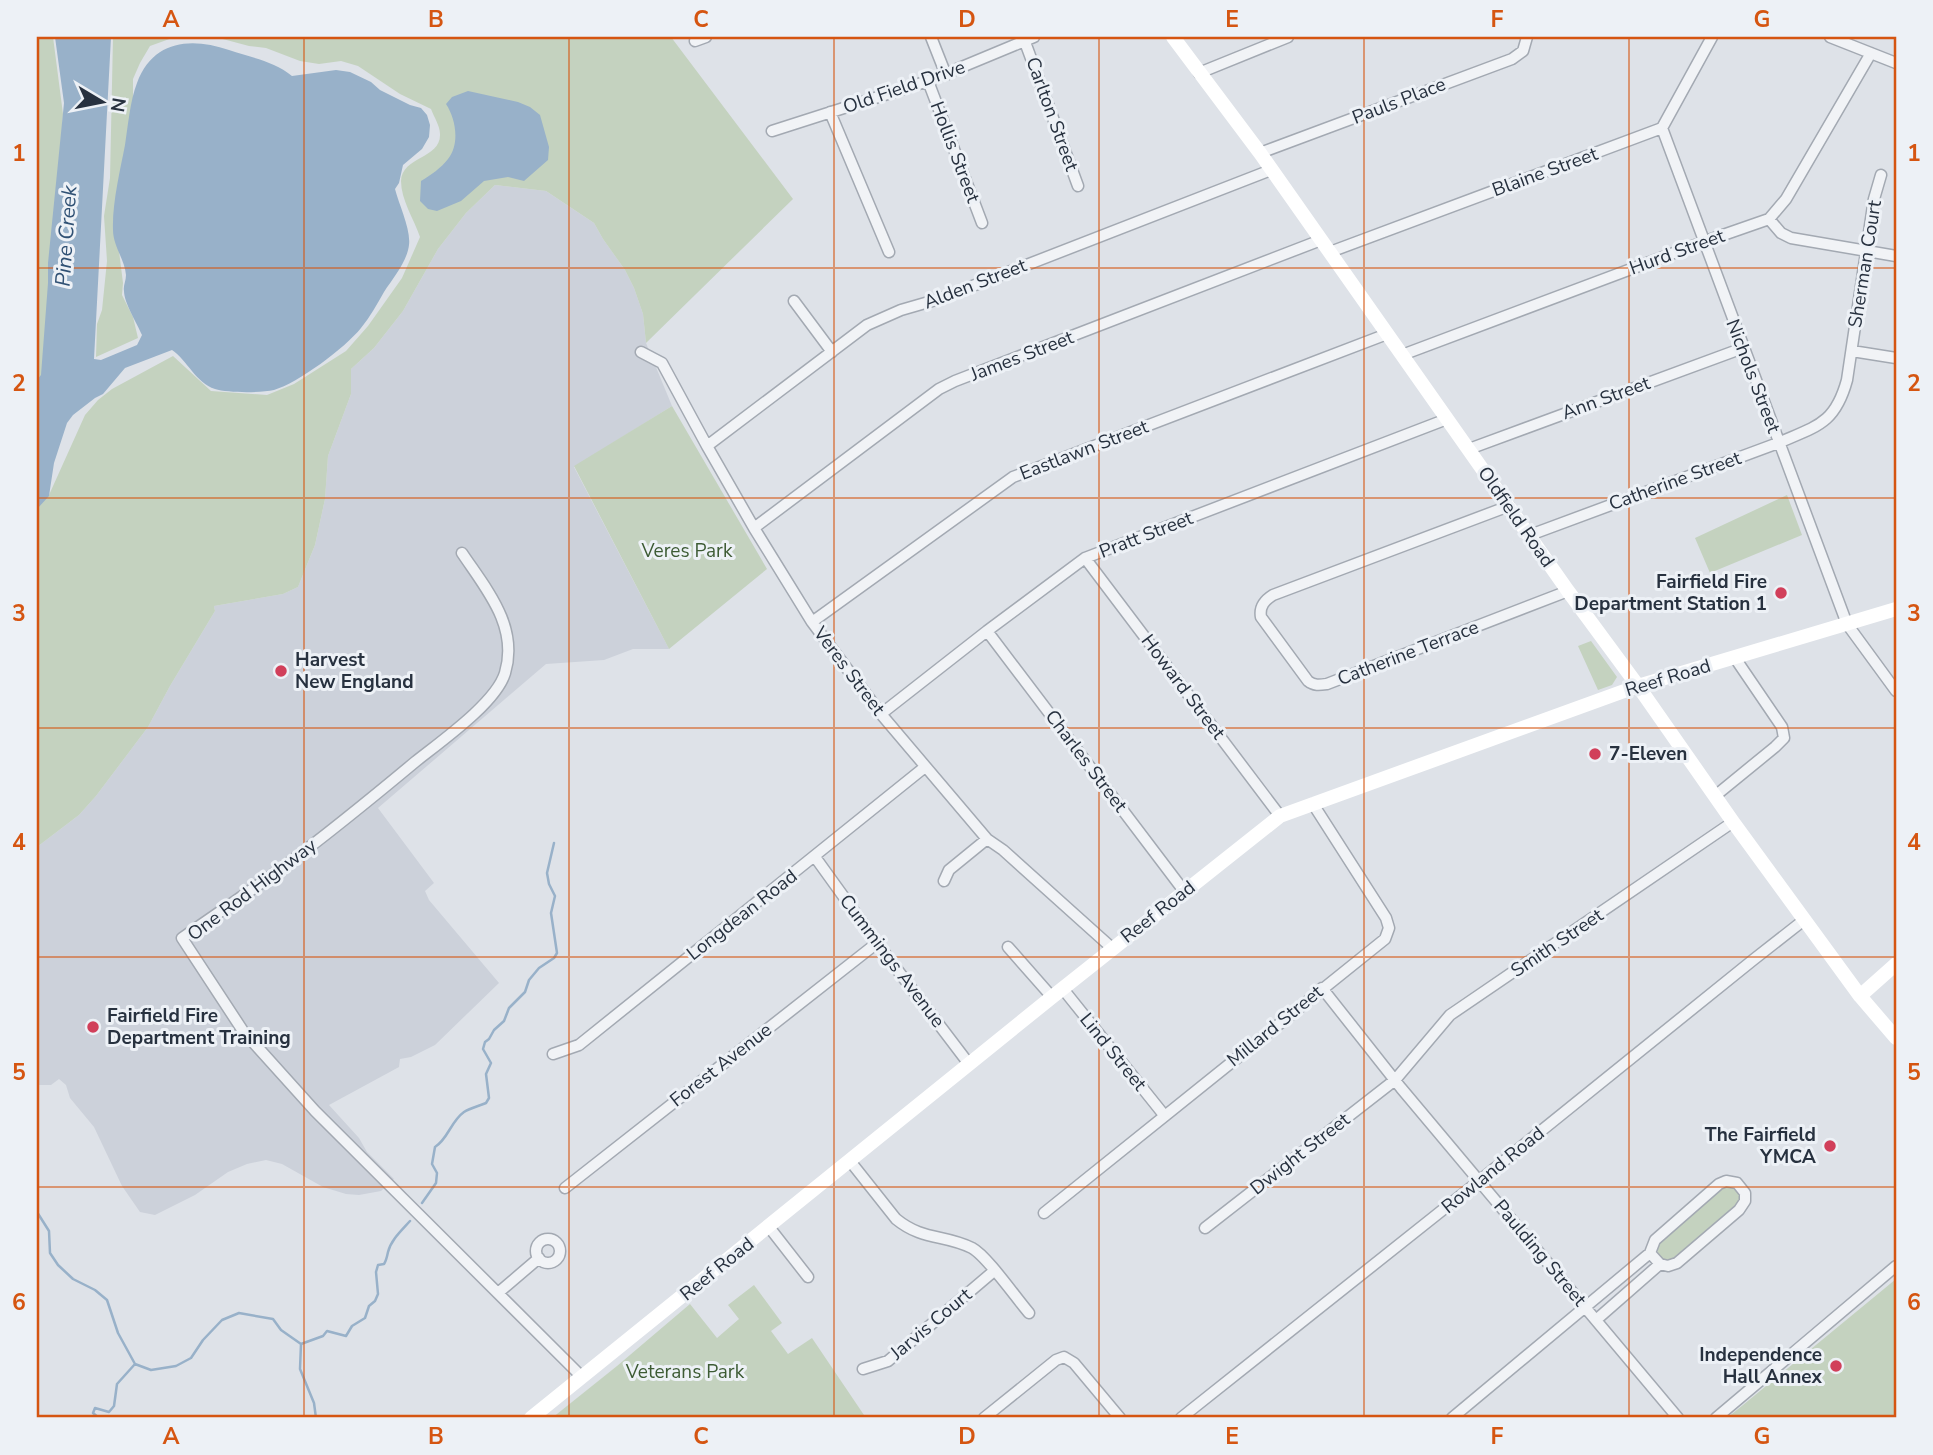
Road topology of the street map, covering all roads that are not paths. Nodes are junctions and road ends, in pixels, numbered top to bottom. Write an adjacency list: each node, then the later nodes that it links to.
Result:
1 (706, 37): 9 (street)
2 (931, 37): 13 (street)
3 (1173, 37): 12 (street, Oldfield Road)
4 (1288, 37): 12 (street)
5 (1527, 37): 18 (street, Pauls Place)
6 (1713, 37): 16 (street)
7 (1830, 37): 10 (street)
8 (1029, 39): 13 (street, Old Field Drive); 21 (street, Carlton Street)
9 (695, 41)
10 (1871, 54): 11 (street); 22 (street)
11 (1896, 63)
12 (1199, 73): 18 (street, Oldfield Road)
13 (946, 75): 14 (street, Old Field Drive)
14 (928, 81): 15 (street, Old Field Drive); 23 (street, Hollis Street)
15 (830, 112): 17 (street, Old Field Drive); 26 (street)
16 (1662, 128): 24 (street, Nichols Street); 25 (street, Blaine Street)
17 (772, 131)
18 (1260, 153): 19 (street, Oldfield Road)
19 (1271, 170): 25 (street, Oldfield Road); 34 (street, Alden Street)
20 (1881, 175): 27 (street, Sherman Court)
21 (1078, 186)
22 (1769, 219): 24 (street, Hurd Street); 27 (street)
23 (982, 223)
24 (1703, 242): 31 (street, Nichols Street); 35 (street, Hurd Street)
25 (1325, 246): 30 (street, Oldfield Road); 42 (street, James Street)
26 (889, 252)
27 (1867, 252): 28 (street); 32 (street, Sherman Court)
28 (1896, 256)
29 (794, 301): 34 (street)
30 (1387, 334): 35 (street, Oldfield Road); 48 (street, Eastlawn Street)
31 (1743, 348): 38 (street, Nichols Street); 40 (street, Ann Street)
32 (1852, 351): 36 (street, Sherman Court); 38 (street, Catherine Street)
33 (641, 352): 39 (street, Veres Street)
34 (832, 352): 39 (street, Alden Street)
35 (1402, 355): 37 (street, Oldfield Road)
36 (1896, 358)
37 (1447, 419): 40 (street, Oldfield Road); 45 (street, Pratt Street)
38 (1779, 443): 43 (street, Catherine Street); 49 (street, Nichols Street)
39 (707, 446): 42 (street, Veres Street)
40 (1469, 449): 41 (street, Oldfield Road)
41 (1509, 506): 43 (street, Oldfield Road); 46 (street, Catherine Terrace)
42 (754, 528): 48 (street, Veres Street)
43 (1530, 535): 46 (street, Oldfield Road)
44 (462, 553): 89 (street, One Rod Highway)
45 (1085, 558): 50 (street, Pratt Street); 58 (street, Howard Street)
46 (1568, 591): 52 (street, Oldfield Road)
47 (1896, 609): 49 (street, Reef Road)
48 (812, 622): 54 (street, Veres Street)
49 (1847, 624): 51 (street, Reef Road); 53 (street, Nichols Street)
50 (987, 631): 54 (street, Pratt Street); 63 (street, Charles Street)
51 (1735, 657): 52 (street, Reef Road); 56 (street)
52 (1638, 687): 56 (street, Oldfield Road); 57 (street, Reef Road)
53 (1896, 691)
54 (881, 714): 55 (street, Veres Street)
55 (925, 767): 60 (street, Veres Street); 61 (street, Longdean Road)
56 (1715, 796): 59 (street, Oldfield Road)
57 (1313, 804): 58 (street, Reef Road); 69 (street, Millard Street)
58 (1280, 816): 63 (street, Reef Road)
59 (1733, 822): 64 (street, Oldfield Road); 75 (street, Smith Street)
60 (987, 839): 62 (street); 67 (street, Veres Street)
61 (815, 857): 65 (street, Cummings Avenue); 73 (street, Longdean Road)
62 (944, 881)
63 (1184, 891): 67 (street, Reef Road)
64 (1804, 920): 71 (street, Oldfield Road); 78 (street, Rowland Road)
65 (877, 943): 74 (street, Cummings Avenue); 79 (street, Forest Avenue)
66 (1008, 947): 70 (street, Lind Street)
67 (1112, 948): 70 (street, Reef Road)
68 (1896, 964): 71 (street)
69 (1322, 988): 75 (street, Paulding Street); 76 (street, Millard Street)
70 (1057, 993): 74 (street, Reef Road); 76 (street, Lind Street)
71 (1860, 996): 72 (street, Oldfield Road)
72 (1896, 1038)
73 (553, 1054)
74 (969, 1064): 77 (street, Reef Road)
75 (1395, 1080): 78 (street, Paulding Street); 82 (street, Dwight Street)
76 (1164, 1115): 80 (street, Millard Street)
77 (850, 1161): 81 (street, Reef Road); 87 (street)
78 (1479, 1181): 90 (street, Paulding Street); 98 (street, Rowland Road)
79 (565, 1188)
80 (1044, 1213)
81 (769, 1227): 88 (street); 94 (street, Reef Road)
82 (1205, 1228)
83 (1650, 1253): 85 (street); 85 (street); 90 (street)
84 (539, 1258): 89 (street)
85 (1660, 1265): 92 (street)
86 (1896, 1266): 101 (street)
87 (994, 1271): 91 (street); 93 (street, Jarvis Court)
88 (808, 1277)
89 (498, 1293): 94 (street, One Rod Highway)
90 (1586, 1306): 92 (street, Paulding Street); 99 (street)
91 (1029, 1313)
92 (1596, 1320): 100 (street, Paulding Street)
93 (863, 1369)
94 (582, 1377): 95 (street, Reef Road)
95 (531, 1418)
96 (984, 1418): 97 (street)
97 (1120, 1418)
98 (1181, 1418)
99 (1452, 1418)
100 (1678, 1418)
101 (1716, 1418)

